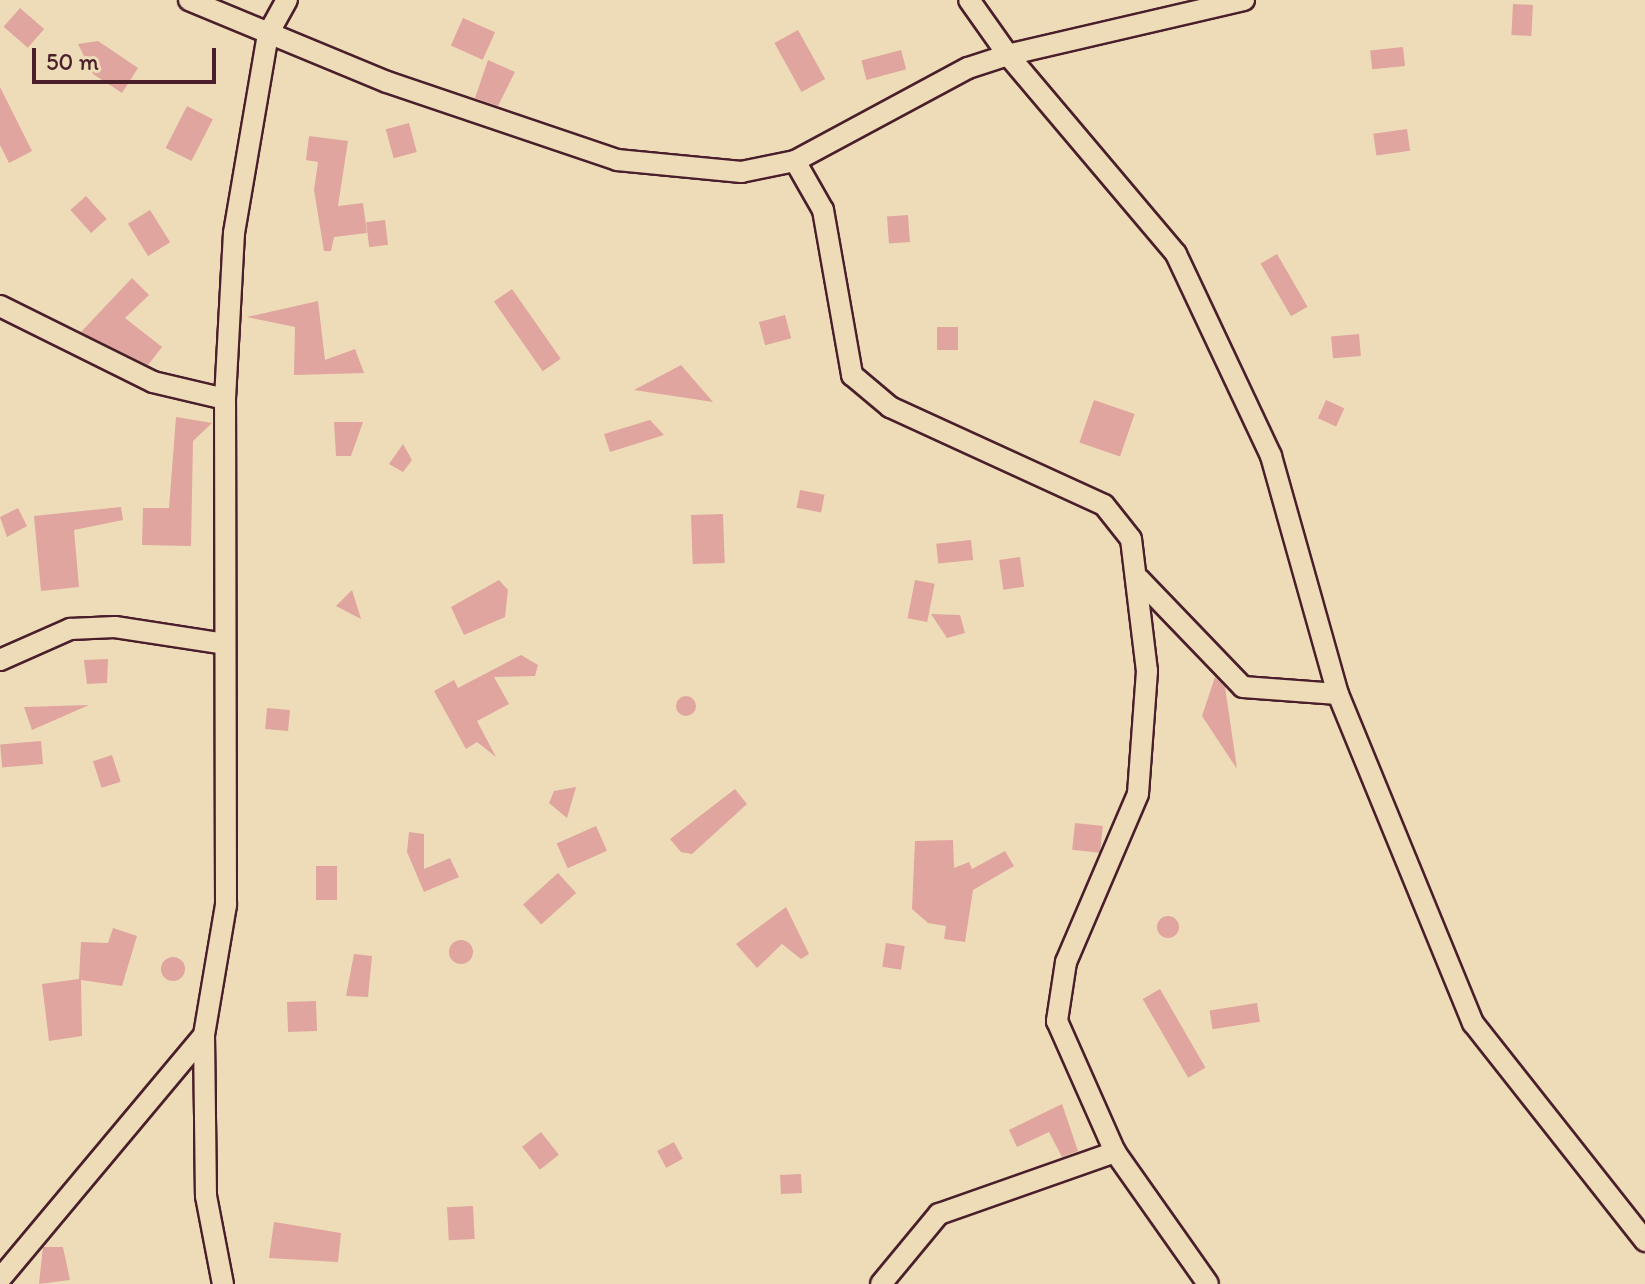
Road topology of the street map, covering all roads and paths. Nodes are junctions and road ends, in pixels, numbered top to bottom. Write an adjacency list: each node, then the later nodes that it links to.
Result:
1 (189, 0): 6 (street)
2 (287, 0): 6 (street)
3 (969, 0): 7 (street)
4 (1244, 0): 5 (street)
5 (1156, 8): 7 (street)
6 (268, 34): 8 (street); 10 (street)
7 (1008, 55): 8 (street); 14 (street)
8 (795, 161): 11 (street)
9 (0, 306): 10 (street)
10 (225, 399): 12 (street)
11 (1139, 579): 14 (street); 16 (street)
12 (225, 644): 13 (street); 15 (street)
13 (0, 660)
14 (1338, 694): 17 (street)
15 (204, 1035): 18 (street); 19 (street)
16 (1115, 1152): 20 (street); 21 (street)
17 (1645, 1241)
18 (0, 1279)
19 (223, 1284)
20 (881, 1284)
21 (1208, 1284)

